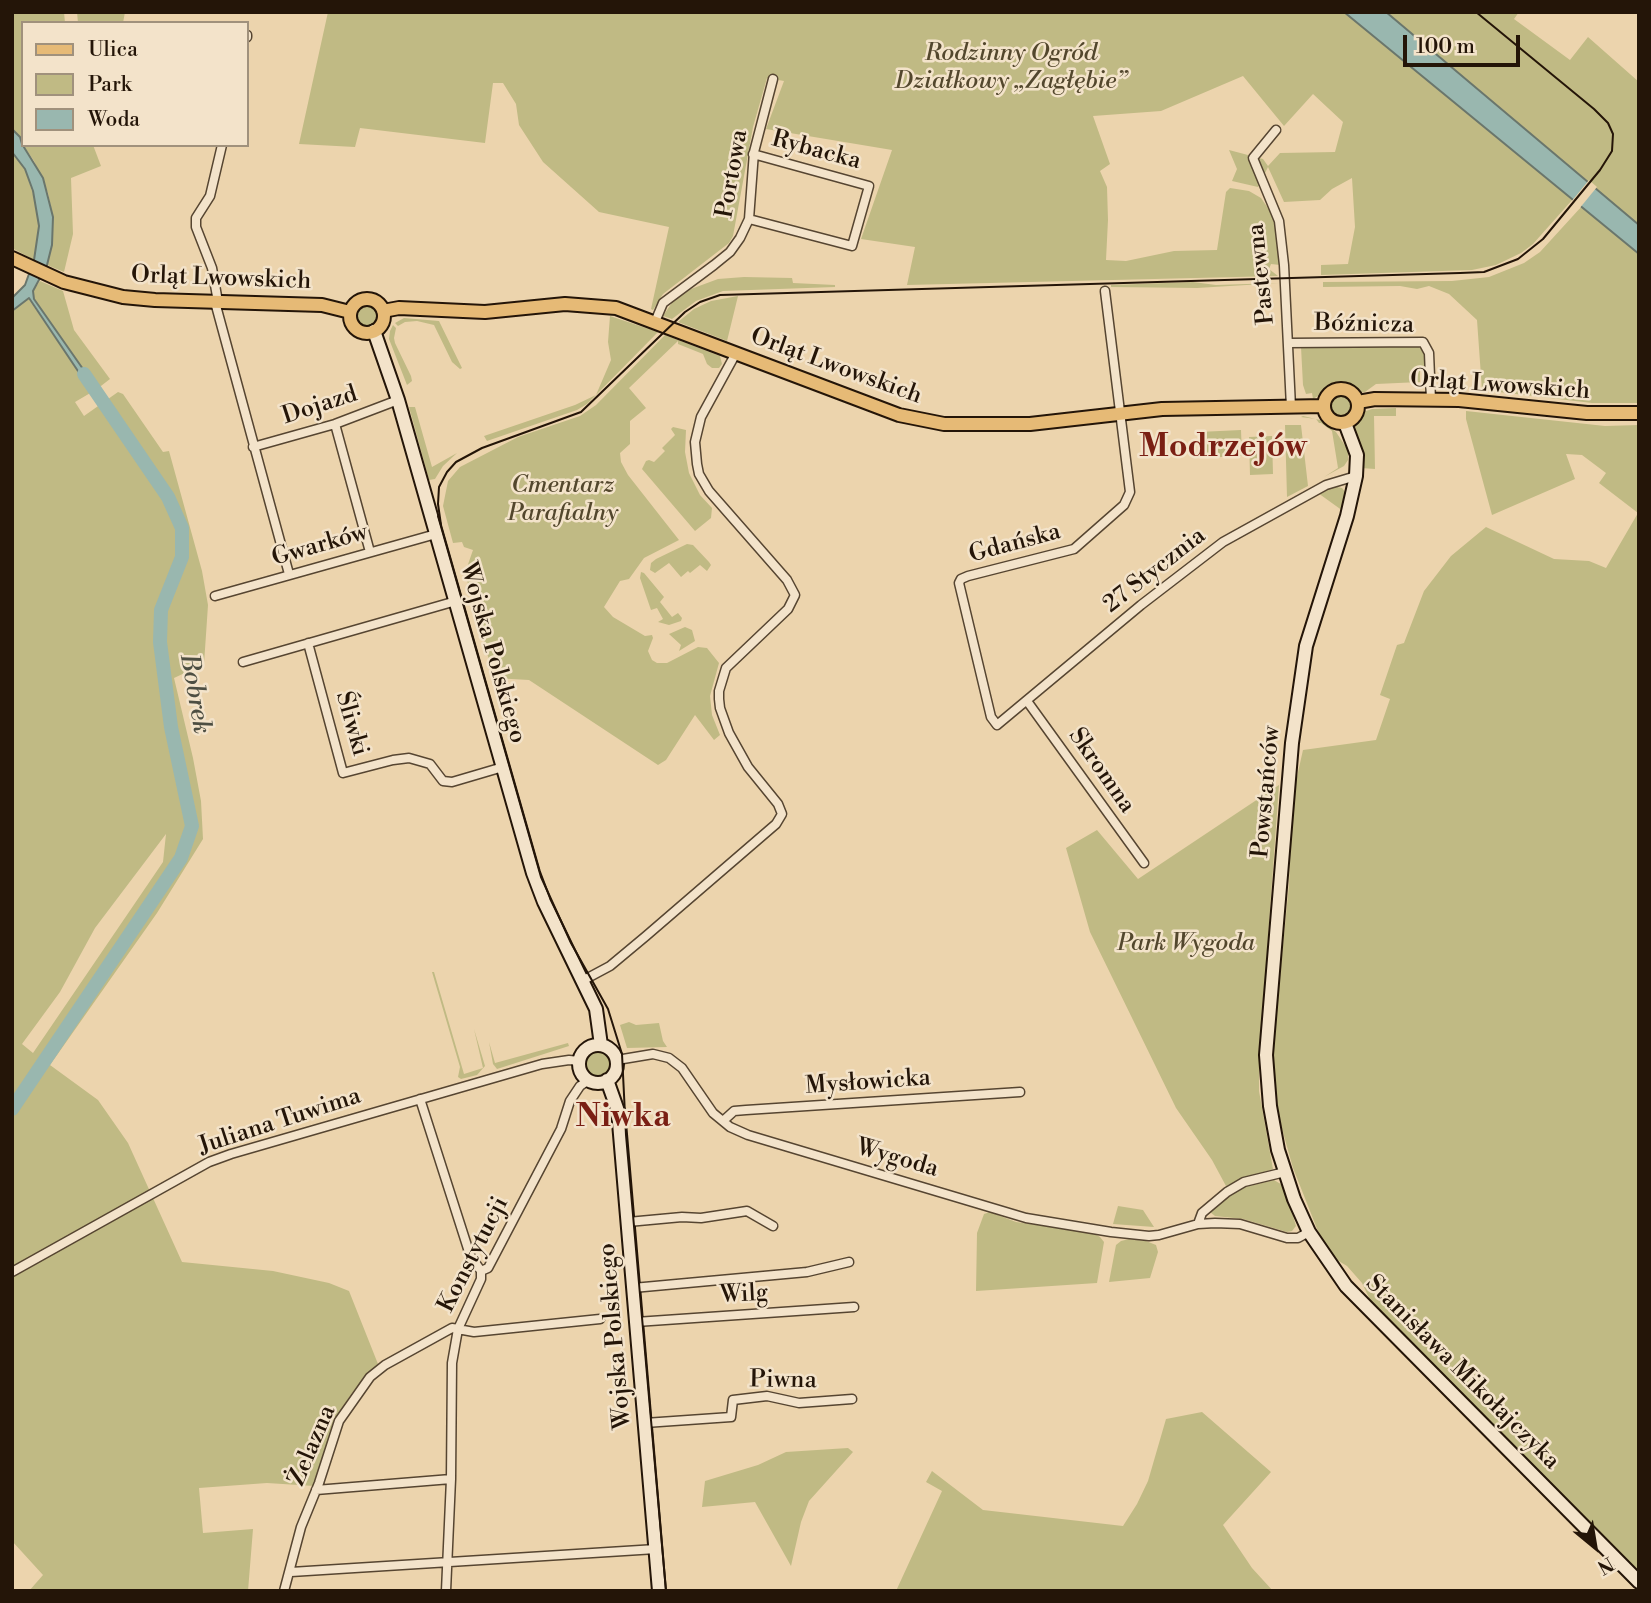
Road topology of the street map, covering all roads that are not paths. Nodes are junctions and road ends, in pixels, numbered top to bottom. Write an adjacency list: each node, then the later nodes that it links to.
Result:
1 (773, 79): 4 (street, Portowa)
2 (1276, 130): 13 (street, Pastewna)
3 (222, 147): 8 (street)
4 (753, 154): 5 (street, Portowa); 5 (street, Rybacka)
5 (749, 219): 11 (street, Portowa)
6 (12, 258): 8 (main road, Orląt Lwowskich)
7 (1105, 291): 21 (street, Gdańska)
8 (216, 302): 10 (main road, Orląt Lwowskich); 24 (street)
9 (383, 311): 10 (main road); 11 (main road, Orląt Lwowskich); 12 (main road)
10 (350, 312): 12 (main road)
11 (655, 322): 14 (main road, Orląt Lwowskich)
12 (374, 331): 15 (main road, Wojska Polskiego)
13 (1288, 343): 16 (street, Bóźnicza); 19 (street)
14 (736, 353): 21 (main road, Orląt Lwowskich); 37 (street)
15 (398, 400): 23 (street, Dojazd); 26 (main road, Wojska Polskiego)
16 (1431, 400): 17 (main road, Orląt Lwowskich); 20 (main road, Orląt Lwowskich)
17 (1357, 402): 18 (main road); 22 (main road)
18 (1324, 406): 19 (main road, Orląt Lwowskich); 22 (main road)
19 (1292, 407): 21 (main road, Orląt Lwowskich)
20 (1639, 413)
21 (1121, 414): 34 (street, Gdańska)
22 (1345, 423): 25 (main road, Powstańców)
23 (335, 424): 24 (street, Dojazd); 27 (street)
24 (253, 447): 28 (street)
25 (1356, 477): 33 (street, 27 Stycznia); 46 (main road, Powstańców)
26 (436, 534): 27 (street, Gwarków); 30 (main road, Wojska Polskiego)
27 (370, 552): 28 (street, Gwarków)
28 (289, 575): 29 (street, Gwarków)
29 (215, 596)
30 (456, 601): 31 (street); 35 (main road, Wojska Polskiego)
31 (308, 643): 32 (street); 35 (street, Śliwki)
32 (243, 662)
33 (1027, 701): 34 (street, 27 Stycznia); 36 (street, Skromna)
34 (997, 725)
35 (503, 767): 37 (main road, Wojska Polskiego)
36 (1144, 863)
37 (582, 981): 38 (main road, Wojska Polskiego)
38 (601, 1045): 39 (main road); 40 (main road)
39 (580, 1060): 42 (main road); 44 (street, Juliana Tuwima)
40 (617, 1060): 41 (main road); 45 (street, Wygoda)
41 (607, 1080): 42 (main road); 47 (main road, Wojska Polskiego)
42 (584, 1083): 52 (street, Konstytucji)
43 (1020, 1093): 45 (street, Mysłowicka)
44 (420, 1099): 52 (street); 53 (street, Juliana Tuwima)
45 (723, 1121): 48 (street, Wygoda)
46 (1285, 1172): 48 (street); 50 (main road, Stanisława Mikołajczyka)
47 (628, 1222): 49 (street); 54 (main road, Wojska Polskiego)
48 (1198, 1224): 50 (street, Wygoda)
49 (774, 1226)
50 (1309, 1232): 66 (main road, Stanisława Mikołajczyka)
51 (849, 1262): 54 (street)
52 (481, 1271): 58 (street, Konstytucji)
53 (12, 1272)
54 (633, 1288): 57 (main road, Wojska Polskiego)
55 (854, 1307): 57 (street, Wilg)
56 (600, 1319): 58 (street)
57 (636, 1322): 60 (main road, Wojska Polskiego)
58 (458, 1329): 61 (street, Konstytucji); 62 (street, Żelazna)
59 (852, 1399): 60 (street, Piwna)
60 (645, 1423): 63 (main road, Wojska Polskiego)
61 (451, 1479): 62 (street); 64 (street, Konstytucji)
62 (316, 1490): 65 (street, Żelazna)
63 (656, 1549): 64 (street); 69 (main road, Wojska Polskiego)
64 (447, 1560): 65 (street); 68 (street, Konstytucji)
65 (291, 1572): 67 (street, Żelazna)
66 (1639, 1582)
67 (284, 1591)
68 (446, 1591)
69 (659, 1591)

